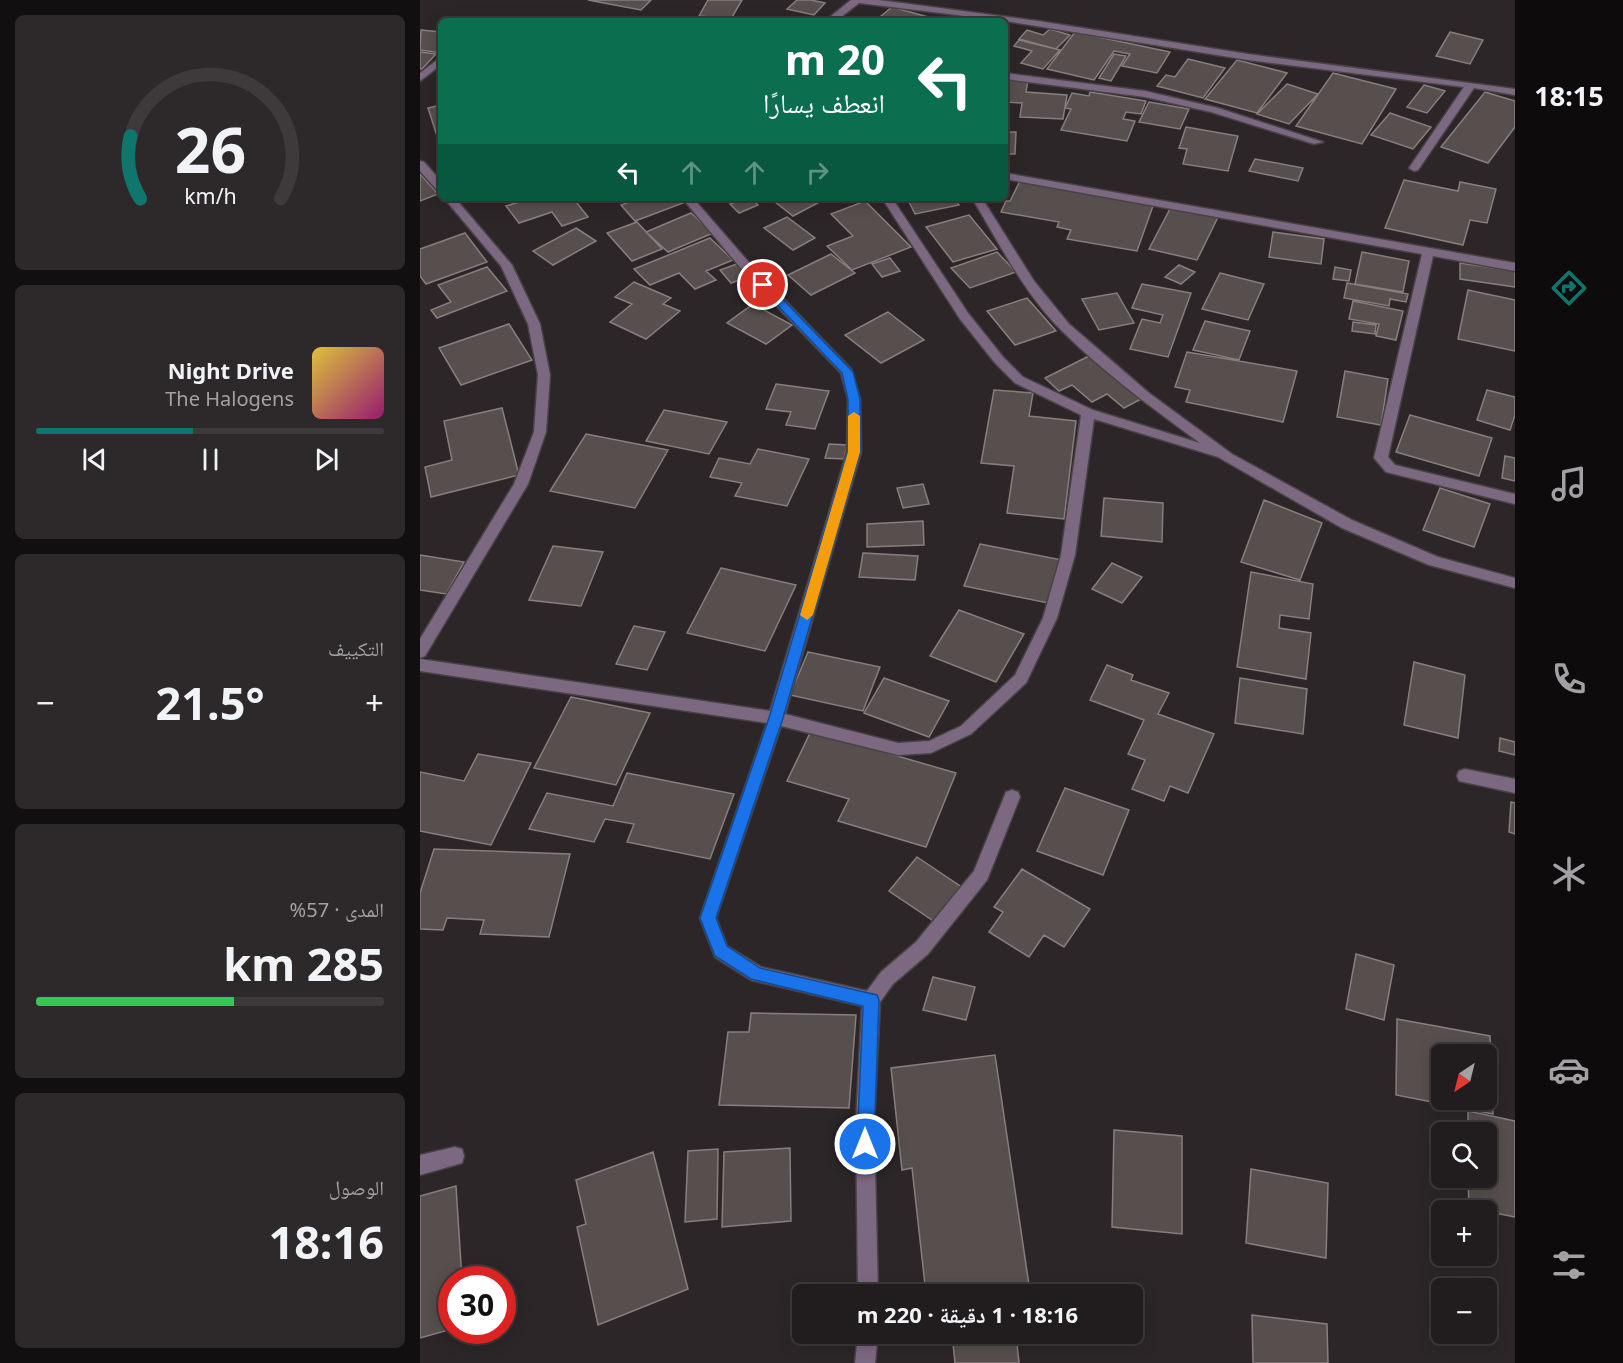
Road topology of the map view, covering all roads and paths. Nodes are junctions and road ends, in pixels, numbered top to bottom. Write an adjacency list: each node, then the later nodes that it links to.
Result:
1 (857, 0): 2 (street); 3 (street)
2 (834, 18)
3 (993, 18)
4 (1008, 20): 8 (street)
5 (438, 63): 7 (street)
6 (1008, 76): 10 (street)
7 (420, 78)
8 (1471, 86): 9 (street); 12 (street)
9 (1515, 92)
10 (1318, 142)
11 (420, 164): 14 (street)
12 (1414, 168)
13 (1008, 177): 19 (street)
14 (438, 185)
15 (452, 201): 25 (street)
16 (690, 201): 27 (street)
17 (889, 201): 21 (street)
18 (979, 201): 22 (street)
19 (1428, 252): 20 (street); 23 (street)
20 (1515, 267)
21 (1088, 413): 22 (street); 27 (street)
22 (1227, 457): 24 (street)
23 (1515, 499)
24 (1515, 583)
25 (420, 652)
26 (420, 665): 27 (street)
27 (776, 718): 31 (street)
28 (1465, 776): 29 (street)
29 (1515, 786)
30 (1012, 797): 31 (street)
31 (871, 1000): 34 (street)
32 (455, 1156): 33 (street)
33 (420, 1165)
34 (868, 1284)
35 (867, 1344): 36 (street)
36 (865, 1363)

